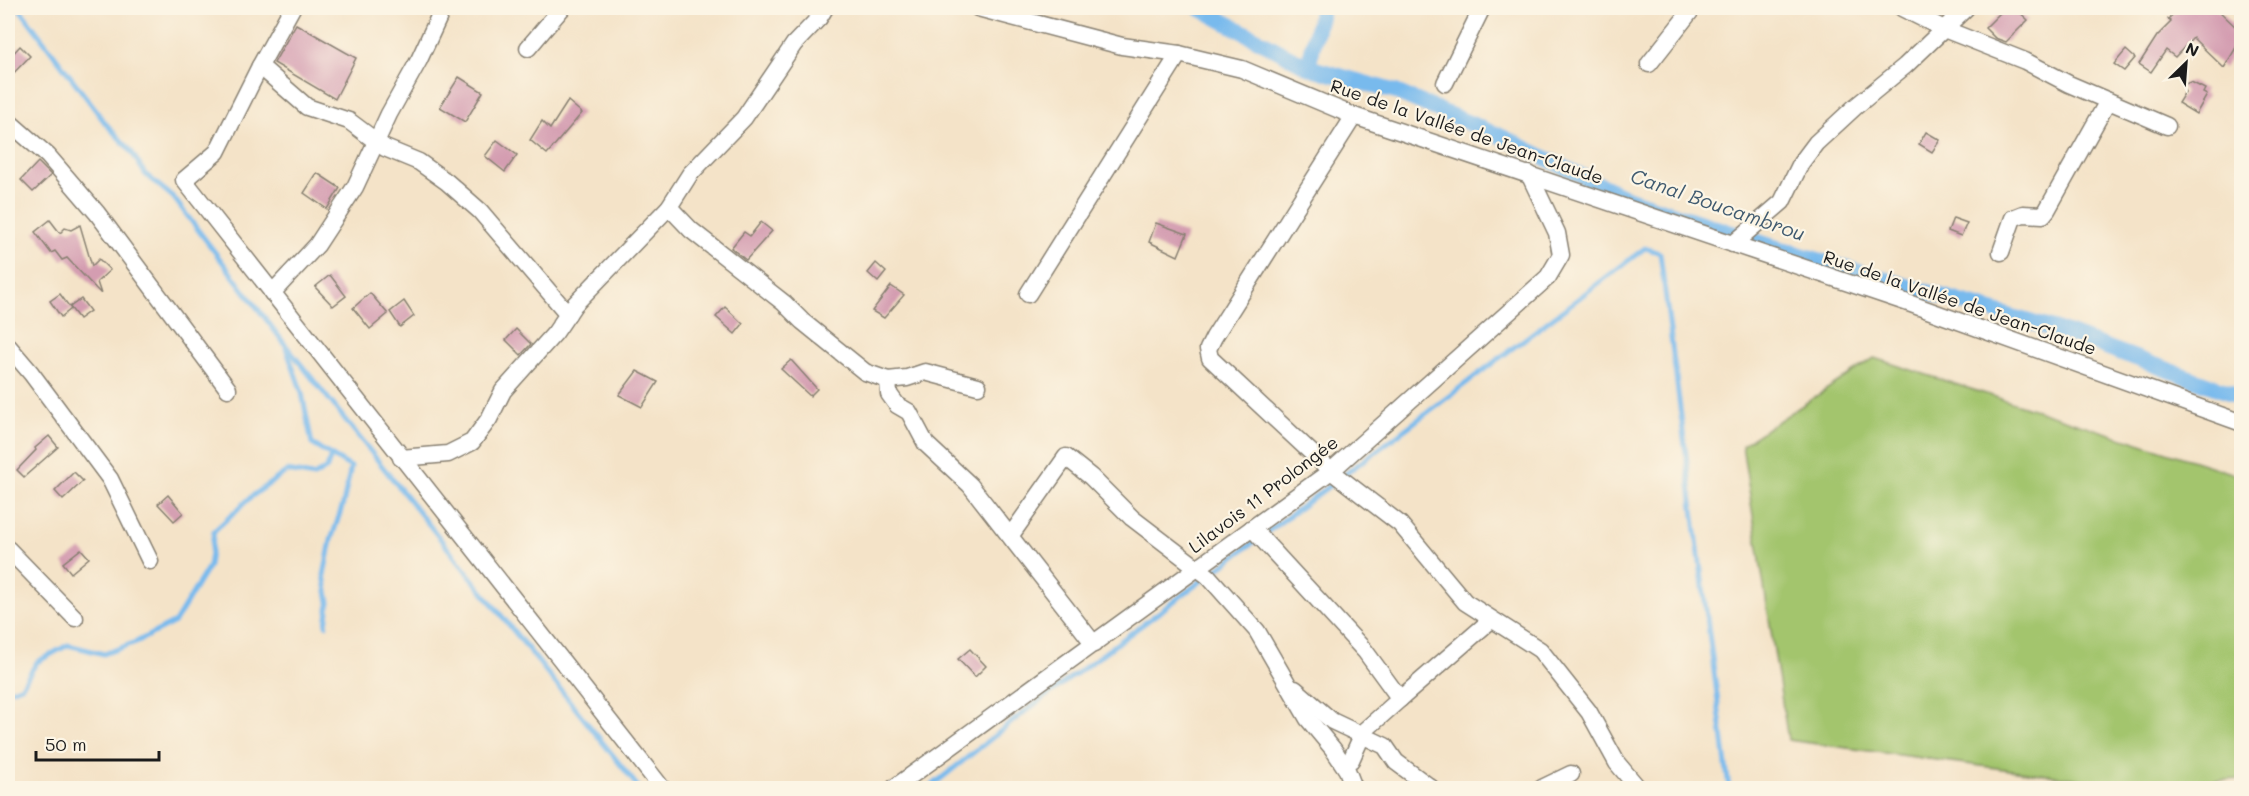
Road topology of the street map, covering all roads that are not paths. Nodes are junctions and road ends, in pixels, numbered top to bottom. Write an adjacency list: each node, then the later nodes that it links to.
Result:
1 (292, 8): 14 (street)
2 (443, 8): 20 (street)
3 (562, 8): 11 (street)
4 (825, 8): 22 (street)
5 (978, 8): 12 (street, Rue de la Vallée de Jean-Claude)
6 (1482, 8): 15 (street)
7 (1693, 8): 13 (street)
8 (1902, 8): 10 (street)
9 (1966, 8): 10 (street)
10 (1944, 28): 16 (street); 23 (street)
11 (528, 48)
12 (1179, 54): 17 (street, Rue de la Vallée de Jean-Claude); 26 (street)
13 (1649, 64)
14 (260, 66): 20 (street); 25 (street)
15 (1445, 83)
16 (2108, 101): 19 (street); 24 (street)
17 (1354, 116): 21 (street, Rue de la Vallée de Jean-Claude); 34 (street)
18 (8, 121): 31 (street)
19 (2166, 126)
20 (376, 141): 25 (street); 27 (street)
21 (1529, 174): 23 (street, Rue de la Vallée de Jean-Claude); 34 (street, Lilavois 11 Prolongée)
22 (669, 207): 27 (street); 29 (street)
23 (1733, 244): 32 (street, Rue de la Vallée de Jean-Claude)
24 (2001, 252)
25 (272, 293): 33 (street)
26 (1028, 294)
27 (568, 314): 33 (street)
28 (8, 346): 38 (street)
29 (888, 380): 30 (street); 36 (street)
30 (978, 386)
31 (228, 389)
32 (2241, 423)
33 (401, 458): 48 (street)
34 (1331, 471): 35 (street, Lilavois 11 Prolongée); 41 (street)
35 (1252, 528): 39 (street, Lilavois 11 Prolongée); 44 (street)
36 (1011, 536): 39 (street); 42 (street)
37 (8, 549): 40 (street)
38 (150, 561)
39 (1197, 568): 42 (street, Lilavois 11 Prolongée); 43 (street)
40 (75, 618)
41 (1491, 620): 44 (street); 53 (street)
42 (1094, 644): 49 (street, Lilavois 11 Prolongée)
43 (1285, 681): 45 (street); 46 (street)
44 (1400, 699): 45 (street)
45 (1362, 735): 46 (street); 51 (street)
46 (1342, 763): 50 (street)
47 (1571, 774): 52 (street)
48 (662, 789)
49 (894, 789)
50 (1354, 789)
51 (1431, 789)
52 (1542, 789)
53 (1638, 789)

